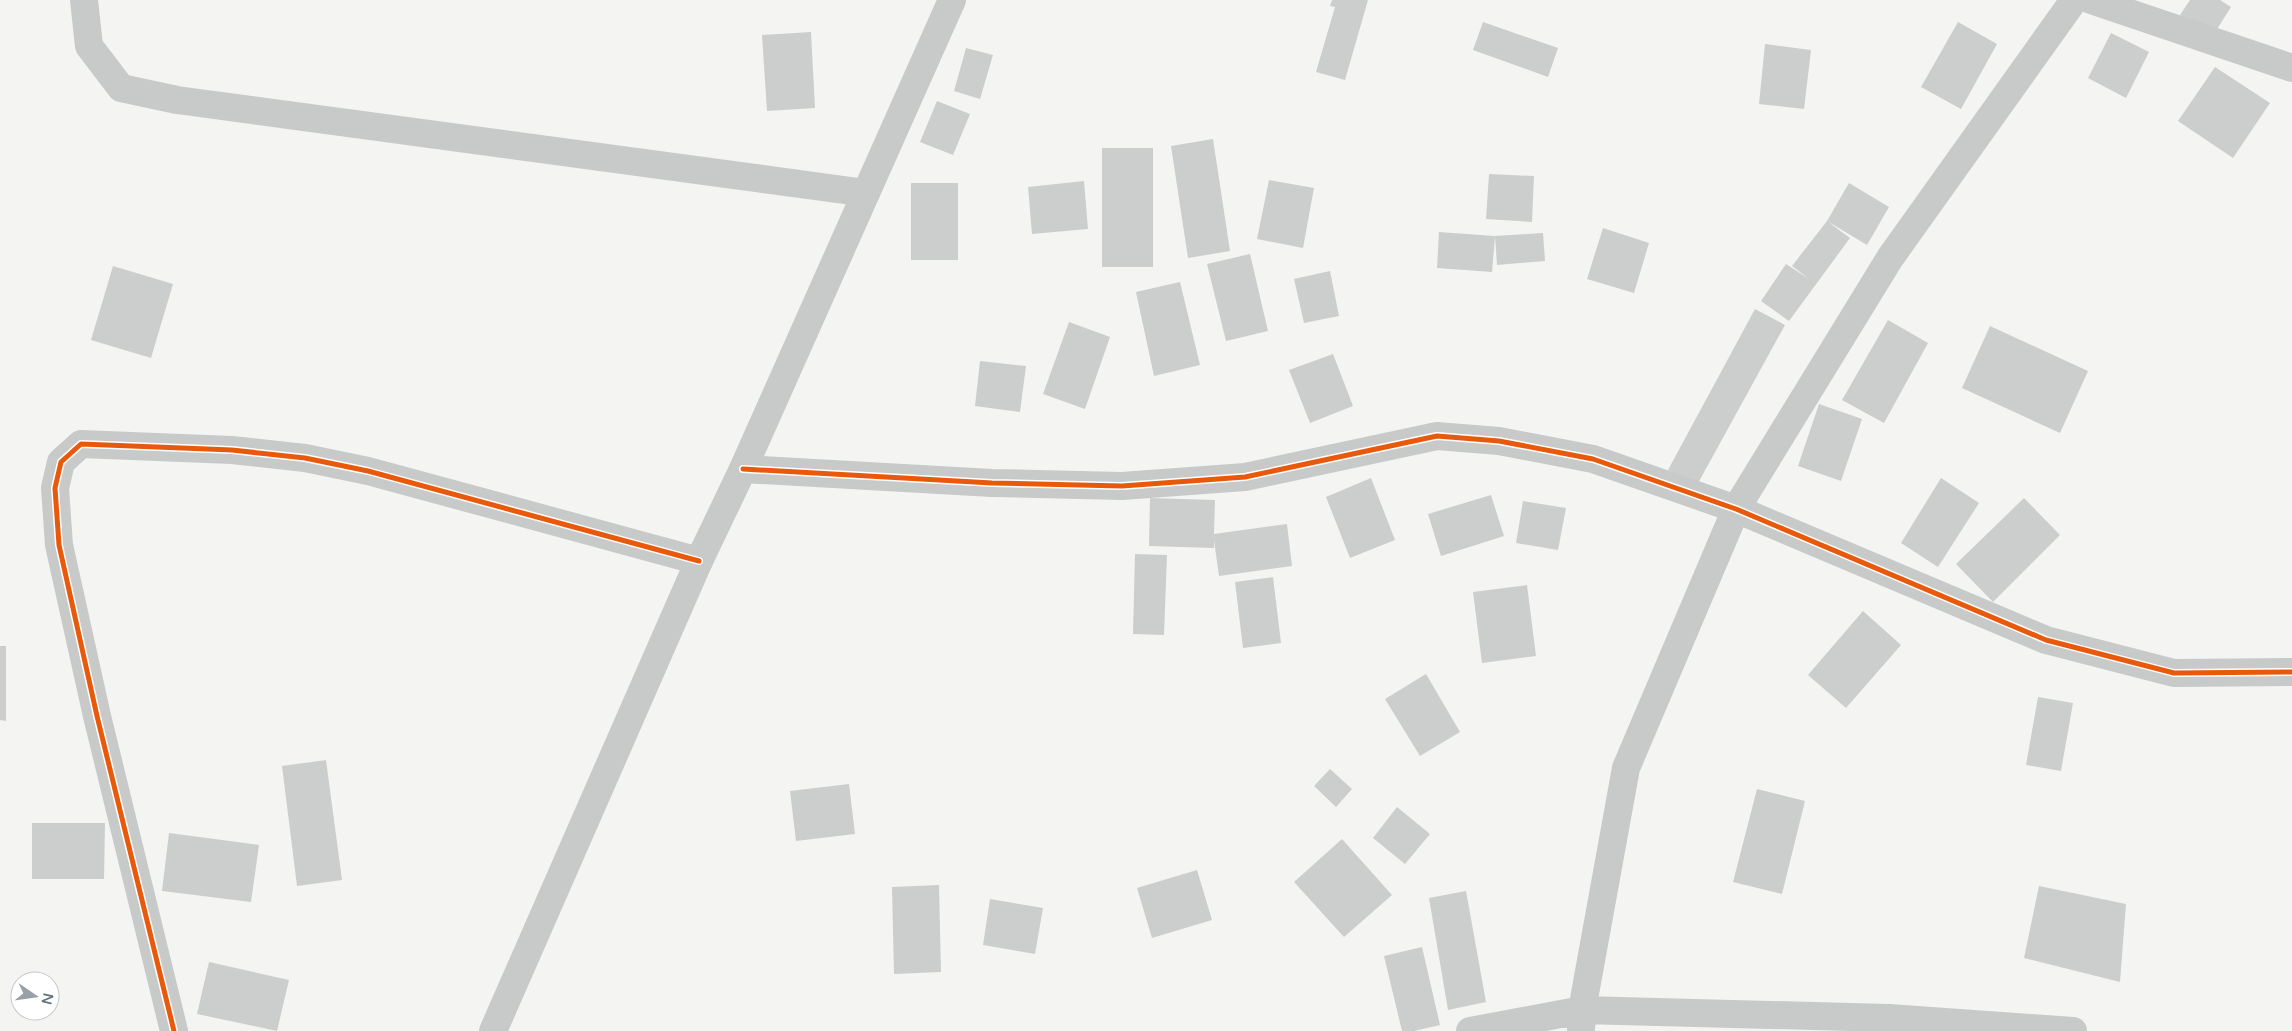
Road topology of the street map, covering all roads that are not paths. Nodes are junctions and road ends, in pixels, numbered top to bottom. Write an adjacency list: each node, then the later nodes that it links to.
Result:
1 (84, 0): 6 (street)
2 (952, 0): 6 (street)
3 (2074, 0): 8 (street)
4 (2091, 0): 5 (street)
5 (2292, 68)
6 (866, 193): 7 (street)
7 (743, 469): 8 (street); 9 (street)
8 (1736, 509): 10 (street); 11 (street)
9 (699, 561): 12 (street); 13 (street)
10 (2292, 672)
11 (1582, 1020): 14 (street); 15 (street)
12 (174, 1031)
13 (493, 1031)
14 (1470, 1031)
15 (2073, 1031)

